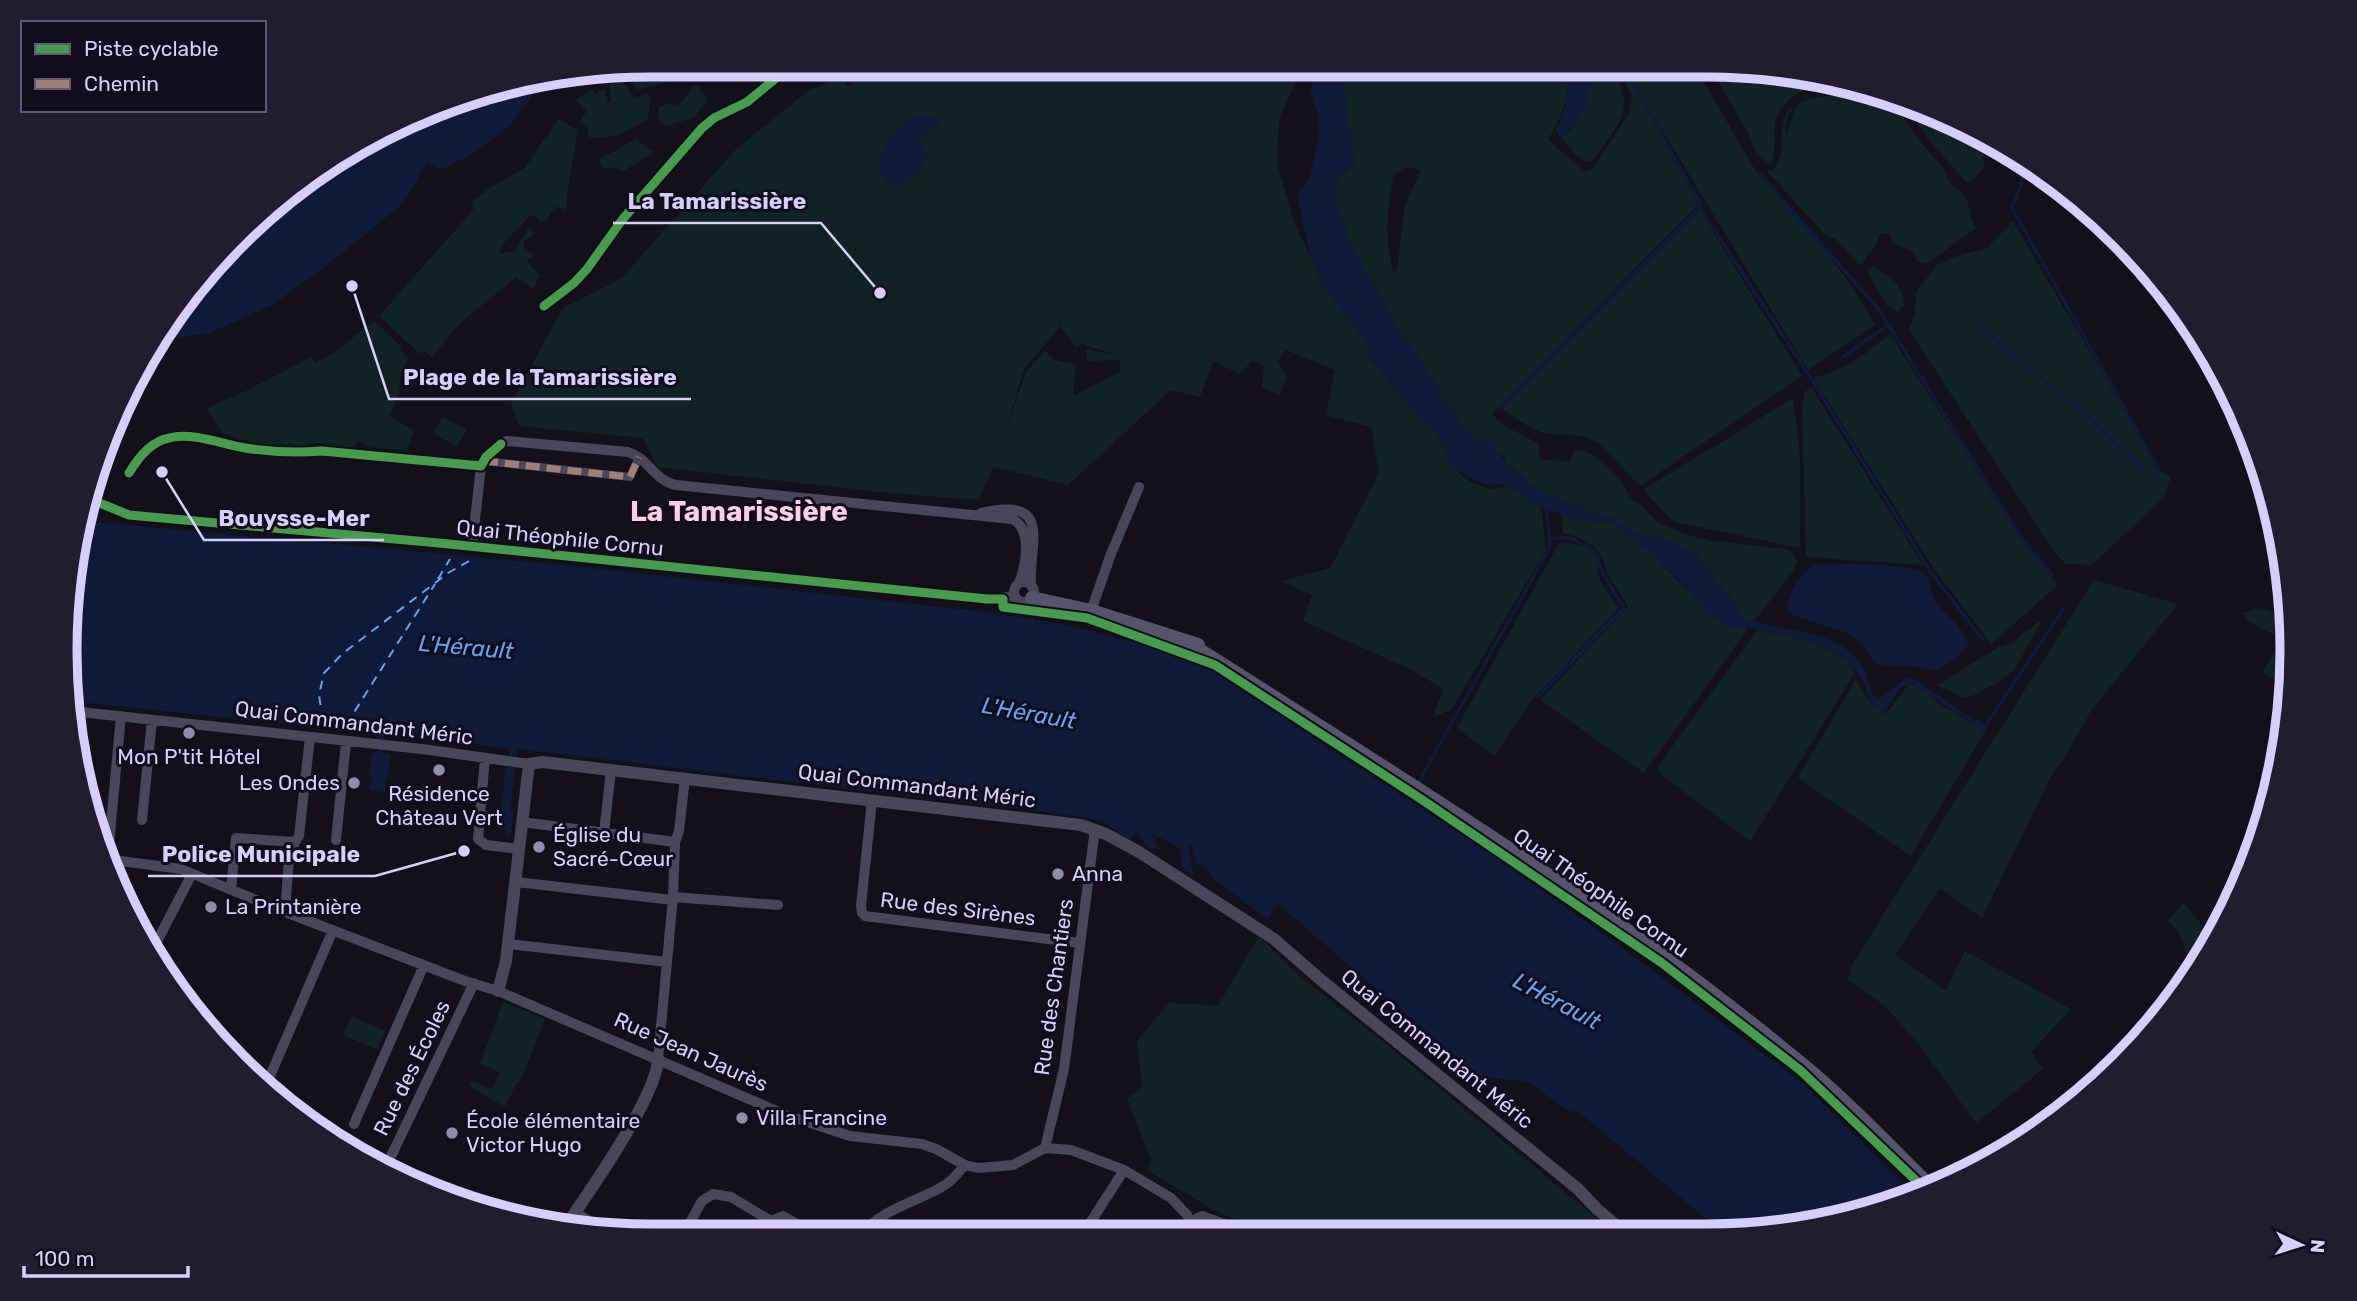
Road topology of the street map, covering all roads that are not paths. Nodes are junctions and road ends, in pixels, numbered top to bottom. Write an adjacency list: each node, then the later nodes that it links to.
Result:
1 (639, 457): 2 (street); 2 (street); 5 (street)
2 (484, 461): 6 (street)
3 (1139, 487): 9 (street)
4 (96, 506): 6 (street, Quai Théophile Cornu)
5 (975, 515): 7 (street); 8 (street)
6 (472, 547): 7 (street, Quai Théophile Cornu)
7 (1016, 589): 8 (street); 8 (street)
8 (1032, 592): 9 (main road, Quai Théophile Cornu)
9 (1091, 611): 51 (main road, Quai Théophile Cornu)
10 (81, 712): 11 (street, Quai Commandant Méric)
11 (121, 716): 12 (street, Quai Commandant Méric); 24 (street)
12 (152, 720): 13 (street, Quai Commandant Méric); 20 (street)
13 (310, 737): 14 (street, Quai Commandant Méric); 26 (street)
14 (346, 741): 15 (street, Quai Commandant Méric); 25 (street)
15 (485, 758): 16 (street, Quai Commandant Méric); 28 (street)
16 (518, 762): 17 (street, Quai Commandant Méric); 21 (street)
17 (611, 770): 18 (street, Quai Commandant Méric); 23 (street)
18 (685, 778): 19 (street, Quai Commandant Méric); 27 (street)
19 (872, 800): 22 (street, Quai Commandant Méric); 39 (street, Rue des Sirènes)
20 (142, 820)
21 (522, 822): 23 (street); 28 (street)
22 (1095, 830): 39 (street, Rue des Chantiers); 63 (street, Quai Commandant Méric)
23 (604, 833): 27 (street)
24 (109, 840)
25 (336, 840)
26 (295, 842): 32 (street); 35 (street)
27 (675, 842): 33 (street)
28 (519, 849): 31 (street)
29 (118, 862): 30 (street, Rue Jean Jaurès)
30 (192, 874): 32 (street, Rue Jean Jaurès); 37 (street)
31 (516, 882): 33 (street); 38 (street)
32 (231, 890): 35 (street, Rue Jean Jaurès)
33 (673, 898): 34 (street); 40 (street)
34 (778, 905)
35 (285, 912): 36 (street, Rue Jean Jaurès)
36 (333, 930): 41 (street, Rue Jean Jaurès); 45 (street)
37 (157, 942)
38 (508, 943): 40 (street); 43 (street)
39 (1079, 943): 47 (street, Rue des Chantiers)
40 (667, 962): 44 (street)
41 (424, 965): 42 (street, Rue Jean Jaurès); 46 (street)
42 (474, 983): 43 (street, Rue Jean Jaurès); 48 (street, Rue des Écoles)
43 (498, 992): 44 (street, Rue Jean Jaurès)
44 (658, 1059): 49 (street, Rue Jean Jaurès); 52 (street)
45 (269, 1079)
46 (354, 1124)
47 (1045, 1148): 49 (street, Rue Jean Jaurès); 50 (street)
48 (389, 1161)
49 (965, 1165): 60 (street)
50 (1124, 1170): 56 (street); 61 (street)
51 (1924, 1181)
52 (575, 1212): 53 (street); 54 (street)
53 (571, 1218)
54 (588, 1220)
55 (771, 1221): 57 (street); 58 (street); 59 (street)
56 (1191, 1222): 62 (street)
57 (689, 1224)
58 (771, 1224)
59 (797, 1224)
60 (873, 1224)
61 (1089, 1224)
62 (1225, 1224)
63 (1615, 1224)

